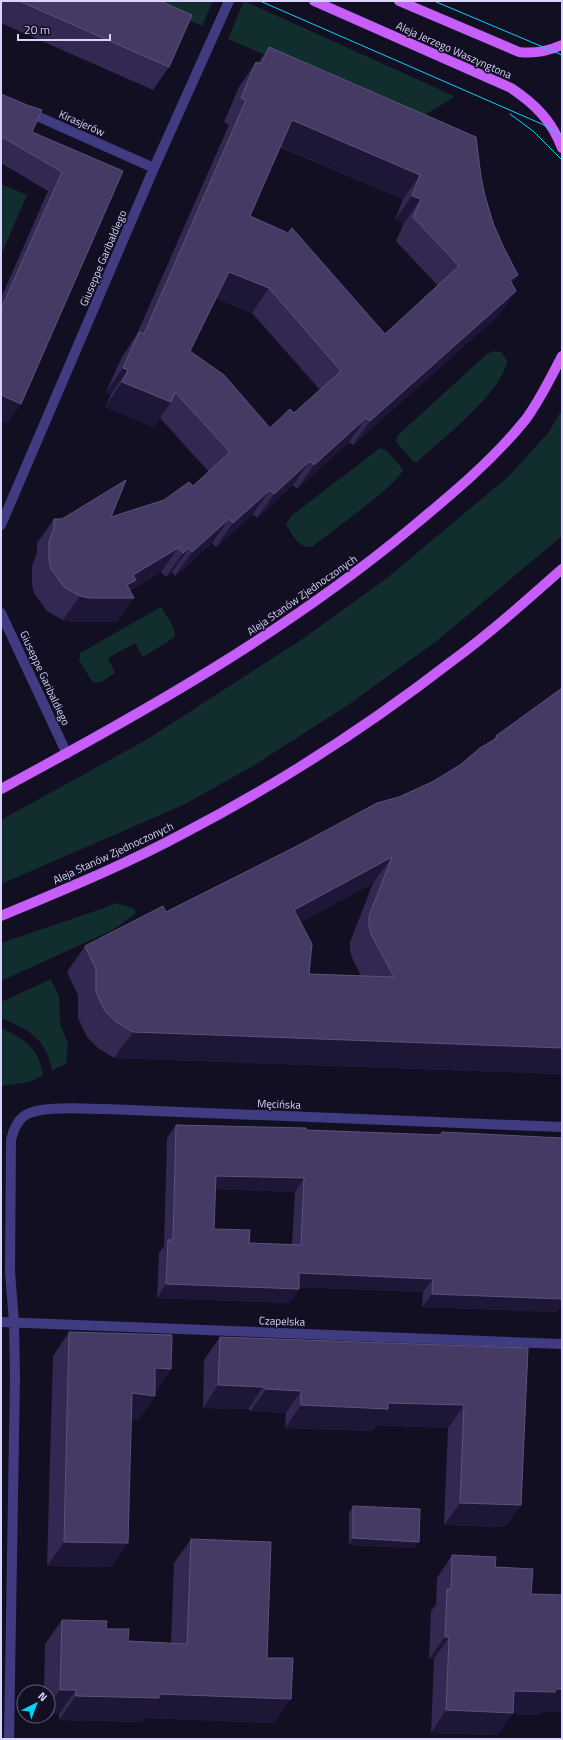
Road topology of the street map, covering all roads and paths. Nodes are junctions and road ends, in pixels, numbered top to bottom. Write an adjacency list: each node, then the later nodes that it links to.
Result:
1 (229, 1): 7 (street, Giuseppe Garibaldiego)
2 (314, 1): 6 (main road, Aleja Jerzego Waszyngtona)
3 (399, 1): 4 (main road, Aleja Jerzego Waszyngtona)
4 (562, 45)
5 (1, 100): 7 (street, Kirasjerów)
6 (562, 148)
7 (154, 168): 9 (street, Giuseppe Garibaldiego)
8 (562, 356): 12 (main road, Aleja Stanów Zjednoczonych)
9 (1, 525)
10 (562, 569): 14 (main road, Aleja Stanów Zjednoczonych)
11 (1, 612): 12 (street, Giuseppe Garibaldiego)
12 (67, 754): 13 (main road, Aleja Stanów Zjednoczonych)
13 (1, 789)
14 (1, 916)
15 (562, 1127): 17 (street, Męcińska)
16 (1, 1322): 17 (street, Czapelska)
17 (14, 1322): 18 (street, Czapelska); 19 (street)
18 (562, 1344)
19 (9, 1739)

